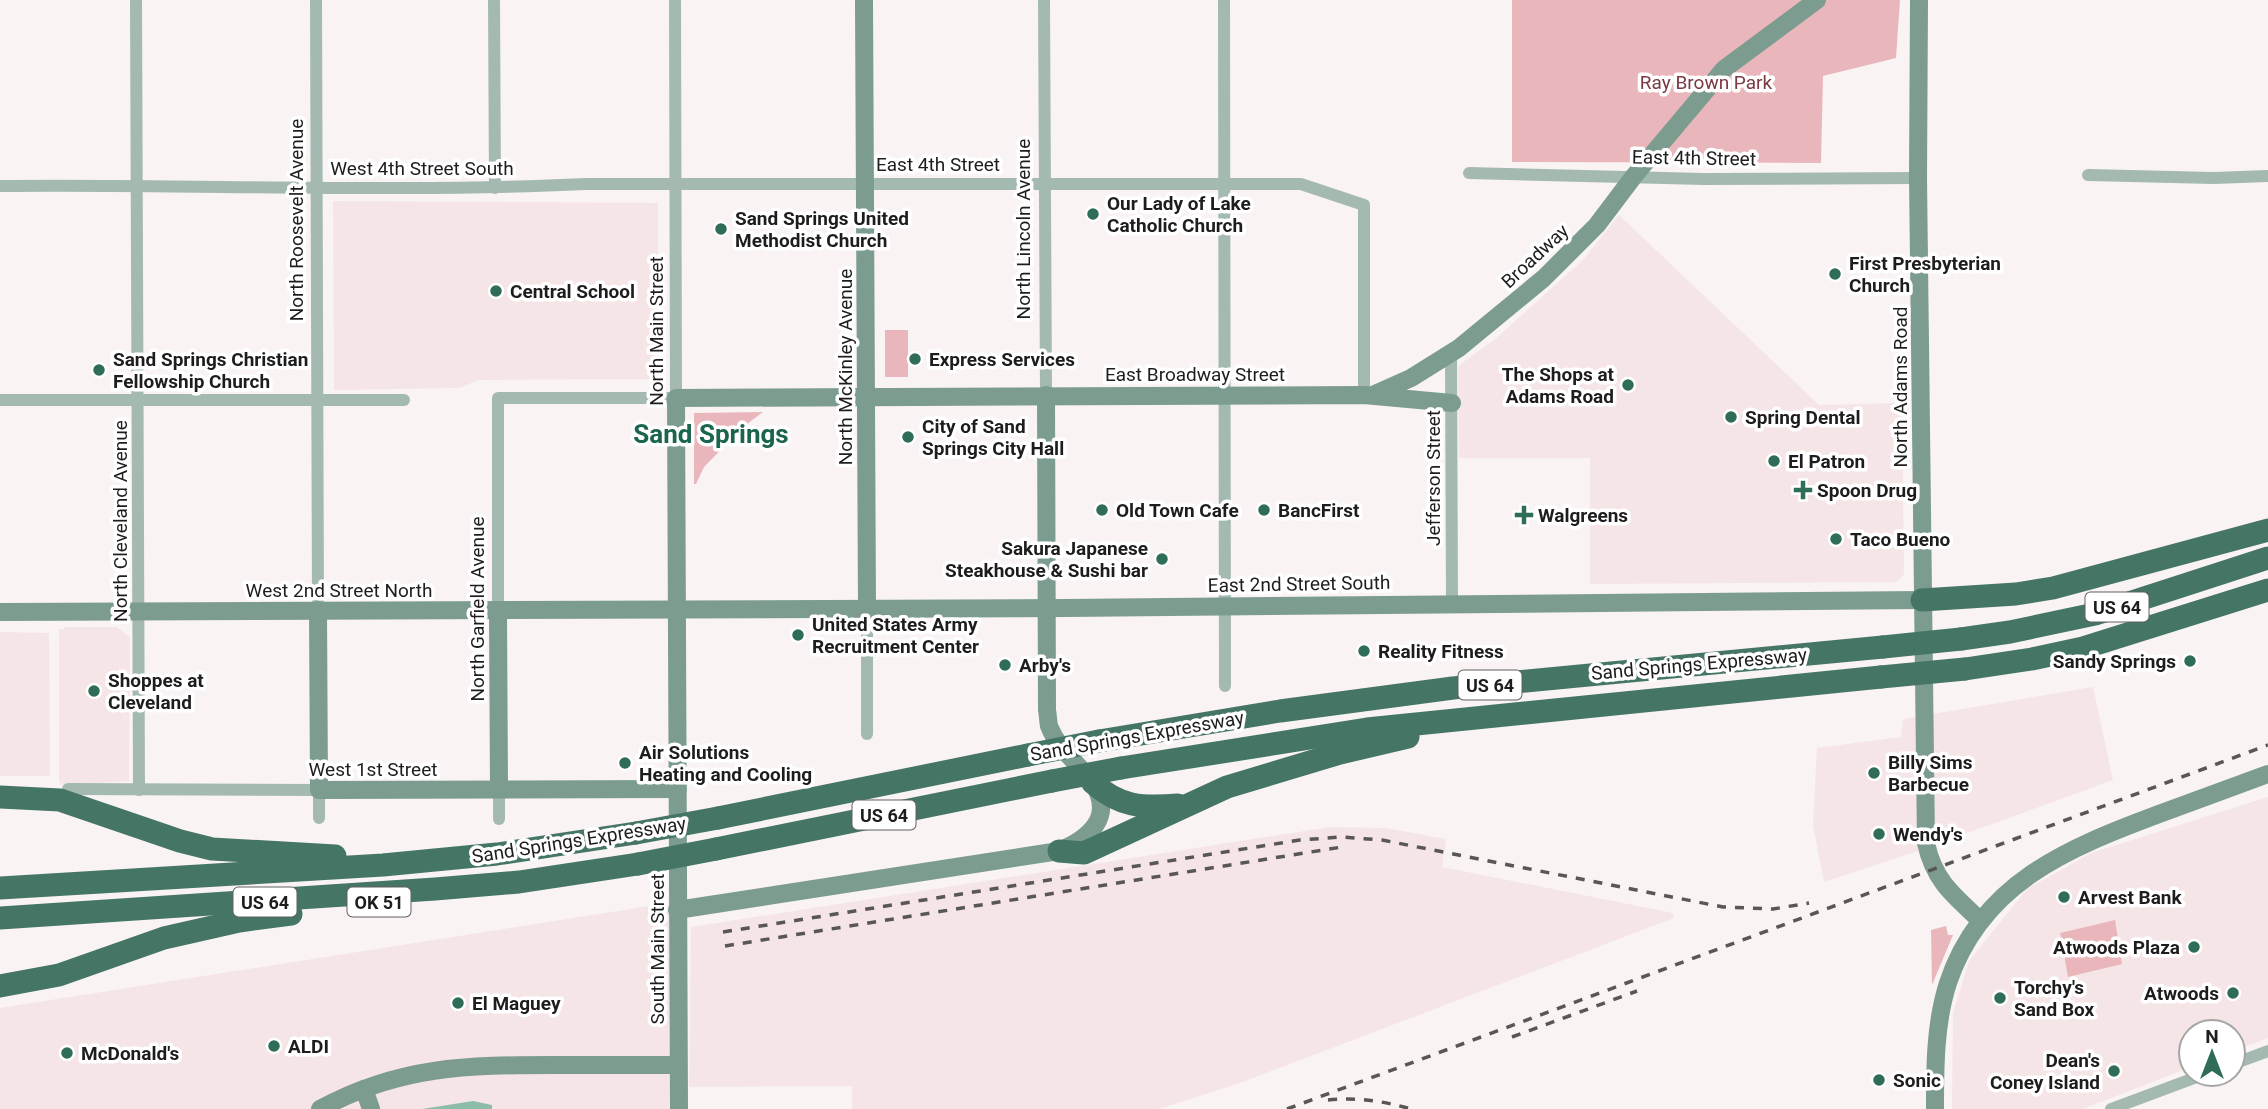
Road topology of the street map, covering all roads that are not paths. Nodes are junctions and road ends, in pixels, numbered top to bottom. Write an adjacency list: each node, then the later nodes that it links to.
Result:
1 (136, 0): 19 (street, North Cleveland Avenue)
2 (316, 0): 21 (street, North Roosevelt Avenue)
3 (494, 0): 22 (street)
4 (675, 0): 18 (street, North Main Street)
5 (864, 0): 16 (street, North McKinley Avenue)
6 (1044, 0): 17 (street, North Lincoln Avenue)
7 (1224, 0): 15 (street)
8 (1817, 0): 12 (street, Broadway)
9 (1919, 0): 14 (street, North Adams Road)
10 (1469, 173): 12 (street, East 4th Street)
11 (2088, 175): 13 (street)
12 (1634, 176): 14 (street, East 4th Street); 23 (street, Broadway)
13 (2268, 176)
14 (1918, 177): 37 (street, North Adams Road)
15 (1224, 182): 17 (street, East 4th Street); 25 (street); 26 (street, East 4th Street)
16 (864, 183): 17 (street, East 4th Street); 18 (street, East 4th Street); 28 (street, North McKinley Avenue)
17 (1044, 183): 24 (street, North Lincoln Avenue)
18 (677, 184): 22 (street, West 4th Street South); 27 (street, North Main Street)
19 (138, 186): 20 (street, West 4th Street South); 21 (street, West 4th Street South); 29 (street, North Cleveland Avenue)
20 (0, 187)
21 (317, 187): 22 (street, West 4th Street South); 30 (street, North Roosevelt Avenue)
22 (495, 188)
23 (1451, 353): 26 (street, East Broadway Street); 33 (street, Jefferson Street)
24 (1046, 395): 25 (street, East Broadway Street); 28 (street, East Broadway Street); 40 (street, North Lincoln Avenue)
25 (1224, 395): 26 (street, East Broadway Street); 39 (street)
26 (1368, 395): 33 (street)
27 (676, 398): 28 (street, East Broadway Street); 41 (street, North Main Street); 44 (street, North Garfield Avenue)
28 (866, 398): 42 (street, North McKinley Avenue)
29 (139, 399): 30 (street); 31 (street); 45 (street, North Cleveland Avenue)
30 (317, 399): 32 (street); 43 (street, North Roosevelt Avenue)
31 (0, 400)
32 (404, 400)
33 (1452, 403): 38 (street, Jefferson Street)
34 (2268, 530): 37 (highway)
35 (2268, 558): 62 (highway, Sand Springs Expressway / US 64, bridge)
36 (2268, 590): 48 (highway, Sand Springs Expressway / US 64, bridge)
37 (1922, 600): 38 (street, East 2nd Street South); 67 (street, North Adams Road)
38 (1452, 604): 39 (street, East 2nd Street South)
39 (1226, 606): 40 (street, East 2nd Street South); 47 (street)
40 (1046, 607): 42 (street, East 2nd Street South); 51 (street, North Lincoln Avenue)
41 (677, 608): 42 (street, East 2nd Street South); 44 (street, West 2nd Street North); 54 (street, North Main Street)
42 (867, 608): 49 (street, North McKinley Avenue)
43 (318, 610): 44 (street, West 2nd Street North); 45 (street, West 2nd Street North); 56 (street, North Roosevelt Avenue)
44 (498, 610): 53 (street, North Garfield Avenue)
45 (139, 611): 46 (street, West 2nd Street North); 55 (street, North Cleveland Avenue)
46 (0, 612)
47 (1225, 686)
48 (1496, 715): 58 (highway); 63 (highway, Sand Springs Expressway / US 64, bridge)
49 (867, 734)
50 (2268, 774): 67 (street)
51 (1093, 783): 58 (highway); 61 (street)
52 (68, 789): 55 (street, West 1st Street)
53 (499, 789): 54 (street, West 1st Street); 56 (street, West 1st Street); 60 (street, North Garfield Avenue)
54 (678, 789): 65 (street, South Main Street)
55 (139, 790): 56 (street, West 1st Street)
56 (319, 790): 59 (street, North Roosevelt Avenue)
57 (0, 797): 62 (highway, OK 51)
58 (1188, 804): 61 (highway)
59 (319, 818)
60 (499, 819)
61 (1059, 851): 65 (street)
62 (383, 865): 64 (highway, Sand Springs Expressway / US 64)
63 (519, 882): 66 (highway, Sand Springs Expressway / US 64); 68 (highway, OK 51)
64 (4, 888)
65 (677, 910): 71 (street, South Main Street)
66 (5, 918)
67 (1981, 921): 77 (street)
68 (0, 986)
69 (2268, 1051): 70 (street)
70 (2247, 1059)
71 (678, 1065): 73 (street); 76 (street, South Main Street)
72 (2177, 1084): 78 (street)
73 (364, 1088): 74 (street); 75 (street)
74 (320, 1109)
75 (371, 1109)
76 (679, 1109)
77 (1935, 1109)
78 (2111, 1109)

